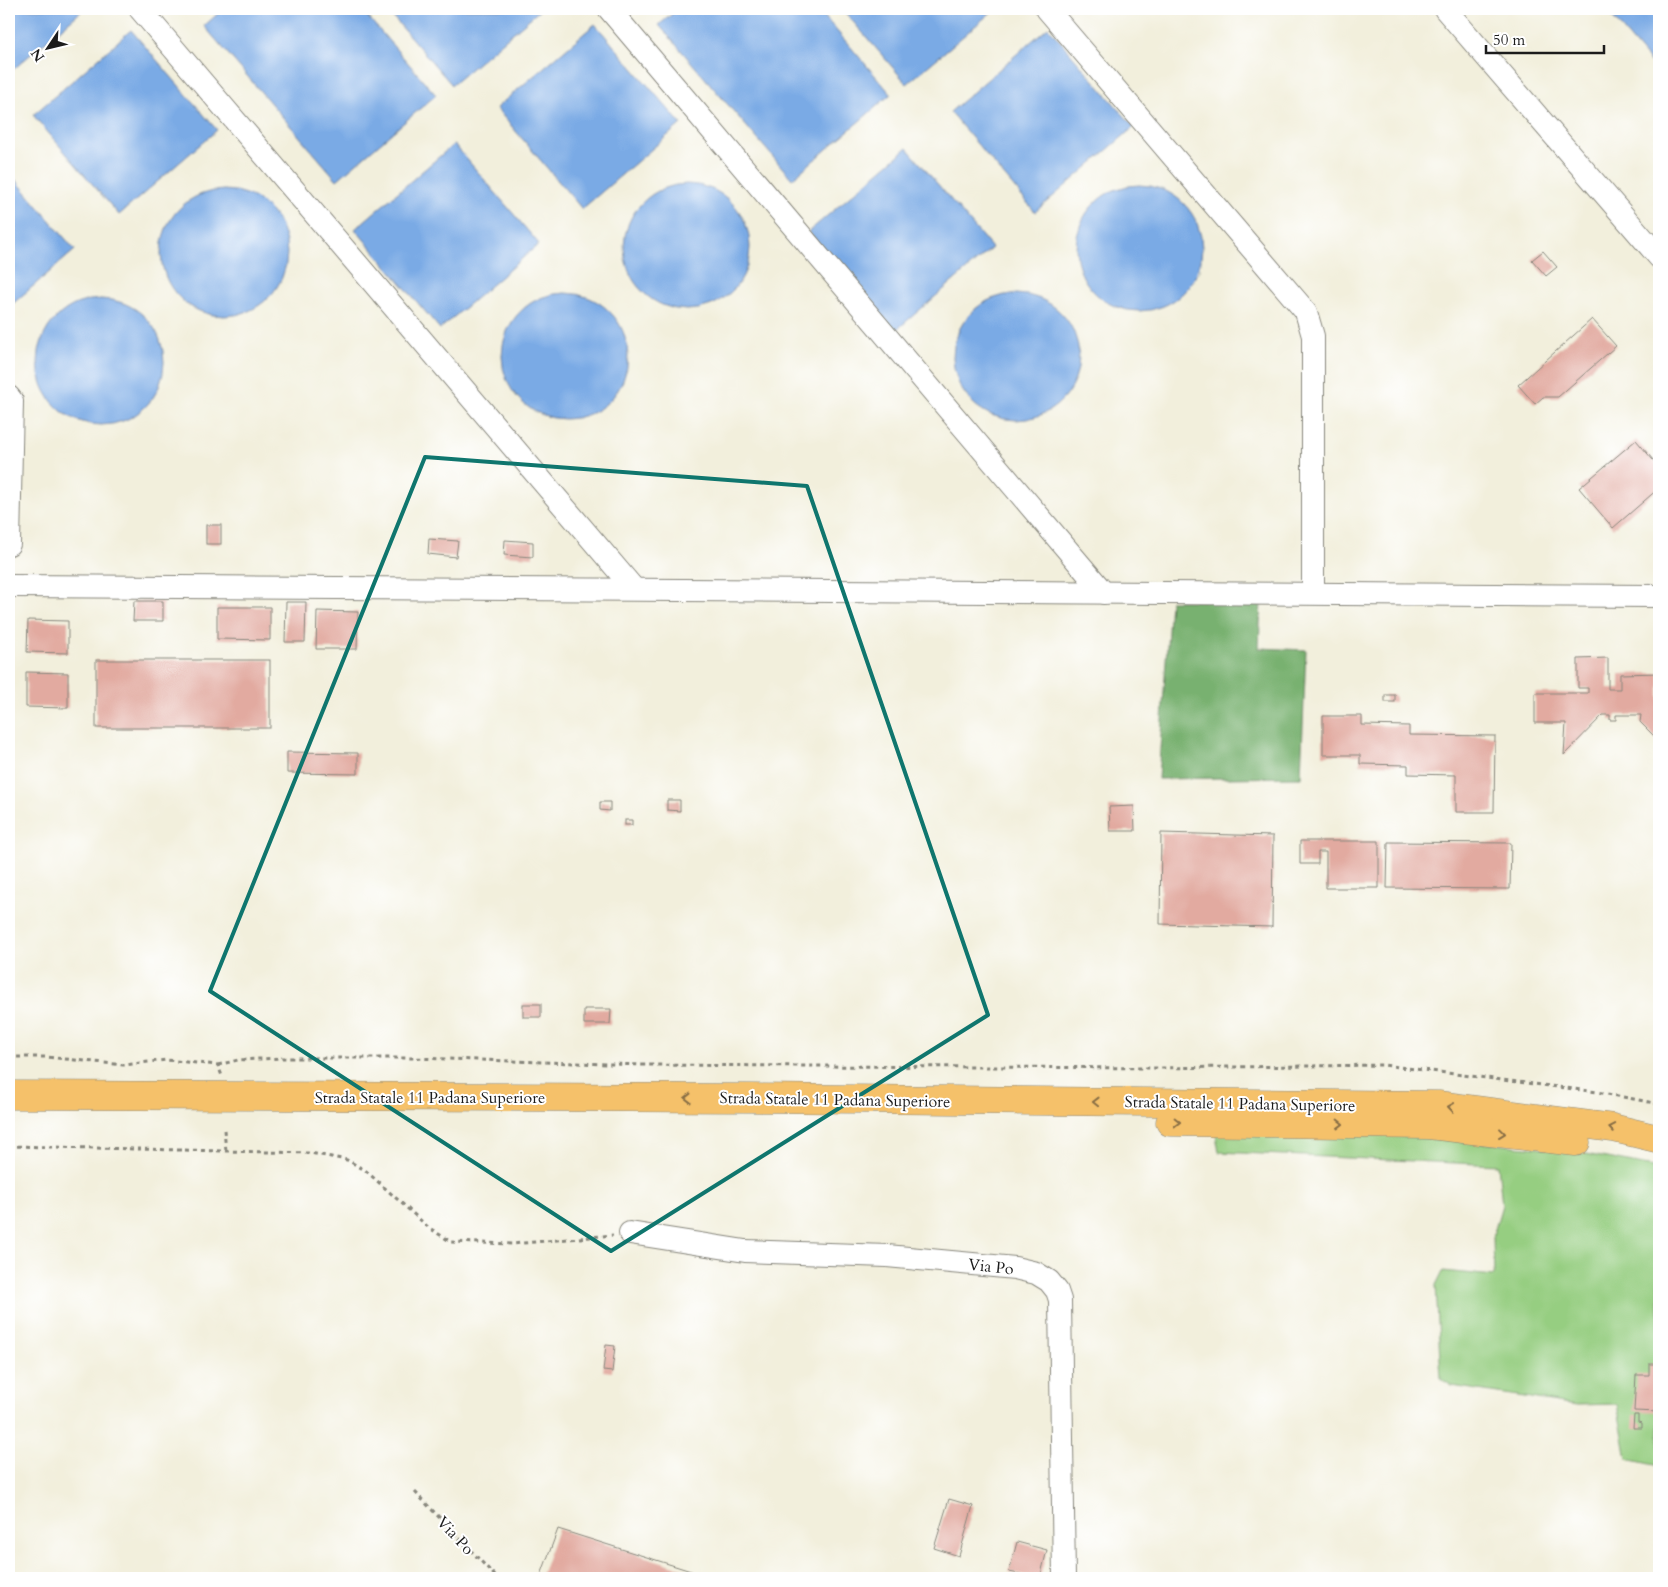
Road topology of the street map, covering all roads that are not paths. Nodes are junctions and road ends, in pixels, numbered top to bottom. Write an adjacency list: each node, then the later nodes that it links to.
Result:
1 (141, 9): 9 (street)
2 (609, 9): 10 (street)
3 (1047, 9): 11 (street)
4 (1445, 9): 5 (street)
5 (1659, 257)
6 (9, 397): 7 (street)
7 (9, 544)
8 (9, 586): 9 (street)
9 (634, 589): 10 (street)
10 (1104, 593): 11 (street)
11 (1313, 593): 12 (street)
12 (1659, 596)
13 (9, 1095): 15 (highway, Strada Statale 11 Padana Superiore, one-way to 13)
14 (9, 1112): 16 (highway, Strada Statale 11 Padana Superiore, one-way to 16)
15 (1659, 1140)
16 (1659, 1158)
17 (630, 1233): 18 (street, Via Po)
18 (1064, 1578)

